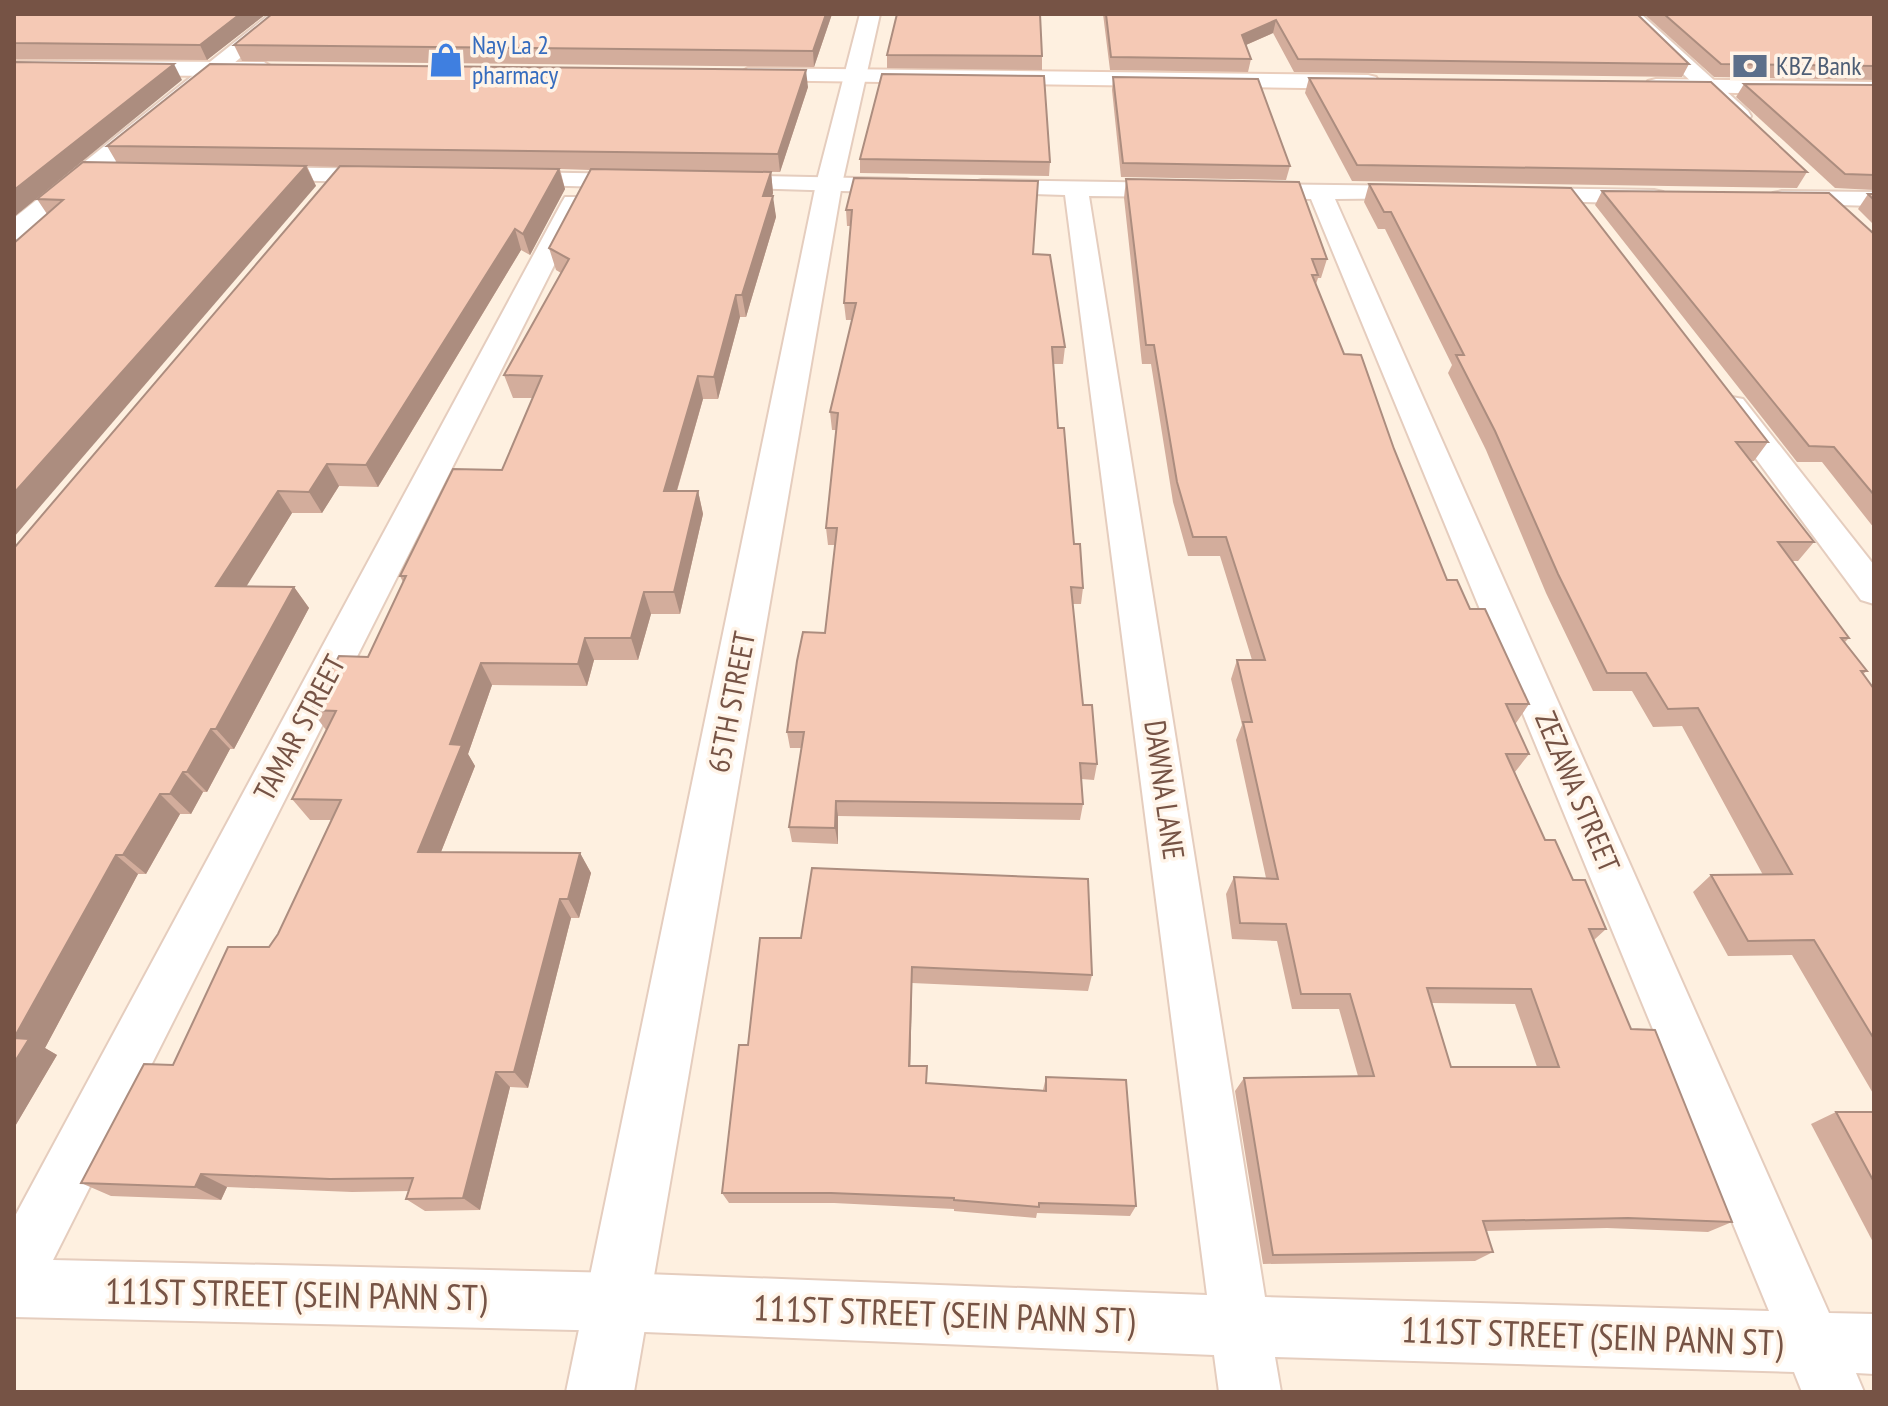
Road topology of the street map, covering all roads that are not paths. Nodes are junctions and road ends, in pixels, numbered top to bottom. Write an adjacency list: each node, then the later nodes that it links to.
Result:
1 (283, 14): 5 (street)
2 (870, 14): 8 (street, 65TH STREET)
3 (1630, 14): 11 (street)
4 (14, 68): 5 (street)
5 (214, 69): 6 (street); 14 (street)
6 (294, 70)
7 (725, 74): 8 (street)
8 (853, 76): 9 (street); 24 (street, 65TH STREET)
9 (1391, 82)
10 (1629, 85): 11 (street)
11 (1708, 86): 12 (street); 13 (street)
12 (1874, 89)
13 (1751, 127)
14 (87, 172): 15 (street); 39 (street)
15 (119, 172)
16 (230, 174): 17 (street)
17 (341, 175): 18 (street); 34 (street)
18 (402, 176)
19 (494, 178): 21 (street)
20 (1806, 178): 35 (street)
21 (585, 181): 22 (street); 42 (street, TAMAR STREET)
22 (661, 182)
23 (692, 182): 24 (street)
24 (829, 184): 25 (street); 44 (street, 65TH STREET)
25 (1076, 189): 26 (street); 45 (street, DAWNA LANE)
26 (1198, 190)
27 (1229, 191): 28 (street)
28 (1320, 192): 29 (street); 47 (street, ZEZAWA STREET)
29 (1446, 194)
30 (1493, 195): 31 (street)
31 (1572, 196): 32 (street); 38 (street)
32 (1684, 197)
33 (1764, 198): 35 (street)
34 (321, 199)
35 (1827, 199): 36 (street); 37 (street)
36 (1874, 199)
37 (1851, 220)
38 (1591, 221)
39 (16, 228)
40 (1714, 381): 41 (street)
41 (1874, 591)
42 (14, 1276)
43 (14, 1288): 44 (street, 111ST STREET (SEIN PANN ST))
44 (619, 1302): 45 (street, 111ST STREET (SEIN PANN ST)); 48 (street, 65TH STREET)
45 (1242, 1326): 47 (street, 111ST STREET (SEIN PANN ST)); 49 (street, DAWNA LANE)
46 (1874, 1344): 47 (street, 111ST STREET (SEIN PANN ST))
47 (1822, 1367)
48 (600, 1392)
49 (1250, 1392)

